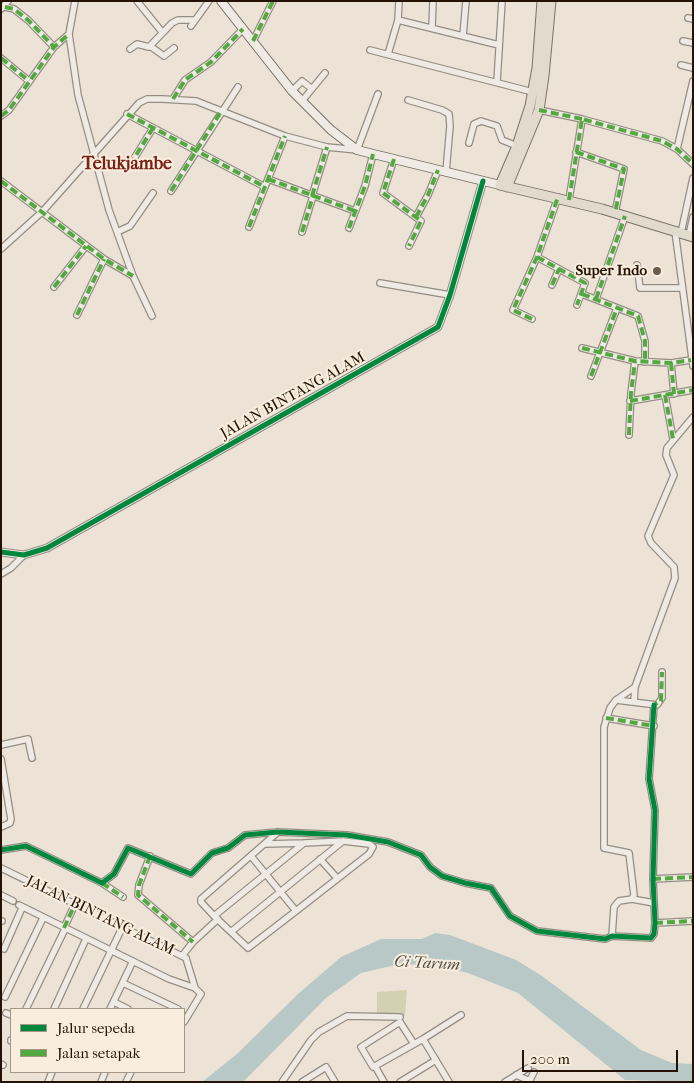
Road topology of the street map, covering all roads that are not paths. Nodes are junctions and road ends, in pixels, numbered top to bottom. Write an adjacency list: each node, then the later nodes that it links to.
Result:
1 (75, 1): 17 (street)
2 (137, 1): 16 (street)
3 (209, 1): 16 (street)
4 (221, 1): 15 (main road)
5 (273, 1): 19 (street)
6 (399, 1): 13 (street)
7 (433, 1): 14 (street)
8 (466, 1): 18 (street)
9 (502, 1): 22 (street)
10 (540, 1): 39 (main road)
11 (550, 1): 39 (main road)
12 (4, 6): 24 (street)
13 (398, 20): 14 (street); 28 (street)
14 (432, 28): 18 (street)
15 (243, 29): 19 (main road); 41 (street)
16 (162, 32): 23 (street)
17 (69, 34): 24 (street); 58 (street)
18 (462, 36): 22 (street)
19 (253, 41): 38 (main road)
20 (684, 41): 21 (street)
21 (693, 43)
22 (499, 45): 35 (street)
23 (150, 46): 25 (street); 26 (street)
24 (54, 47): 33 (street)
25 (174, 48)
26 (130, 49)
27 (370, 50): 28 (street)
28 (388, 54): 35 (street)
29 (1, 58): 33 (street)
30 (681, 65): 31 (street)
31 (693, 68)
32 (325, 73): 37 (street)
33 (29, 81): 47 (street)
34 (693, 81): 54 (street)
35 (497, 82): 39 (street)
36 (238, 87): 44 (street)
37 (312, 89): 38 (street); 43 (street)
38 (292, 91): 43 (main road)
39 (535, 91): 45 (main road); 52 (main road)
40 (378, 94): 56 (street)
41 (173, 99): 44 (street); 46 (street)
42 (408, 100): 64 (street)
43 (302, 101): 56 (main road)
44 (222, 110): 50 (street); 55 (street)
45 (539, 110): 48 (street); 70 (main road)
46 (127, 114): 49 (street); 58 (street)
47 (1, 116)
48 (582, 119): 54 (street); 57 (street)
49 (153, 128): 55 (street); 62 (street)
50 (285, 136): 53 (street); 66 (street)
51 (469, 143): 52 (street)
52 (517, 146): 70 (main road)
53 (327, 147): 56 (street); 73 (street)
54 (677, 149): 61 (street)
55 (195, 150): 69 (street); 71 (street)
56 (357, 150): 59 (main road)
57 (576, 152): 75 (street); 78 (street)
58 (94, 154): 76 (street); 85 (street)
59 (374, 154): 60 (main road); 77 (street)
60 (394, 159): 63 (main road); 82 (street)
61 (693, 164)
62 (130, 165)
63 (438, 170): 64 (main road); 82 (street)
64 (446, 172): 68 (main road)
65 (693, 178): 79 (street)
66 (268, 179): 69 (street); 73 (street)
67 (1, 181): 76 (street)
68 (483, 181): 70 (main road); 101 (street, JALAN BINTANG ALAM)
69 (265, 186): 83 (street)
70 (503, 186): 74 (main road)
71 (171, 191)
72 (153, 193): 85 (street)
73 (312, 196): 77 (street); 86 (street)
74 (558, 197): 75 (main road); 91 (street)
75 (569, 200): 78 (main road)
76 (43, 211): 88 (street); 90 (street)
77 (355, 211): 84 (street)
78 (615, 213): 80 (main road)
79 (685, 214): 81 (street); 87 (street)
80 (626, 216): 87 (main road); 102 (street)
81 (693, 216): 87 (street)
82 (416, 217): 89 (street)
83 (248, 227)
84 (349, 228)
85 (117, 232): 95 (street)
86 (302, 232)
87 (684, 234): 99 (street)
88 (86, 246): 92 (street); 98 (street)
89 (409, 246)
90 (2, 249)
91 (537, 257): 94 (street); 107 (street)
92 (104, 259): 95 (street); 105 (street)
93 (637, 265): 99 (street)
94 (559, 269): 97 (street); 100 (street)
95 (133, 276): 106 (street)
96 (380, 283): 101 (street)
97 (552, 285)
98 (54, 288)
99 (680, 288): 113 (street)
100 (582, 294): 102 (street); 103 (street)
101 (450, 295): 123 (street, JALAN BINTANG ALAM)
102 (596, 299): 104 (street)
103 (577, 305)
104 (616, 308): 109 (street); 111 (street)
105 (77, 315)
106 (152, 316)
107 (532, 319)
108 (582, 348): 109 (street)
109 (599, 352): 110 (street); 114 (street)
110 (635, 361): 111 (street); 118 (street)
111 (645, 362): 112 (street)
112 (671, 363): 113 (street); 116 (street)
113 (692, 363)
114 (591, 376)
115 (693, 390): 116 (street)
116 (674, 394): 117 (street)
117 (665, 395): 118 (street); 121 (street)
118 (630, 401): 120 (street)
119 (693, 417): 121 (street)
120 (629, 435)
121 (673, 439): 126 (street)
122 (1, 552): 123 (street)
123 (24, 554): 124 (street, JALAN BINTANG ALAM)
124 (2, 574)
125 (662, 672): 129 (street)
126 (635, 687): 127 (street); 128 (street)
127 (616, 700): 128 (street); 130 (street)
128 (634, 702): 129 (street)
129 (654, 706): 131 (street)
130 (606, 718): 131 (street); 153 (street)
131 (654, 726): 148 (street)
132 (1, 745): 133 (street)
133 (32, 758)
134 (1, 760): 135 (street)
135 (1, 827)
136 (278, 832): 139 (street); 141 (street); 165 (street)
137 (343, 841): 138 (street); 143 (street); 147 (street)
138 (304, 843): 139 (street); 145 (street)
139 (265, 844): 142 (street)
140 (1, 850): 149 (street)
141 (150, 856): 149 (street); 167 (street)
142 (251, 856): 145 (street); 159 (street)
143 (320, 859): 147 (street); 150 (street)
144 (1, 868): 156 (street, JALAN BINTANG ALAM)
145 (265, 874): 150 (street); 159 (street)
146 (693, 877): 148 (street)
147 (337, 878): 157 (street)
148 (652, 879): 154 (street)
149 (102, 883): 152 (street)
150 (281, 892): 157 (street); 164 (street)
151 (1, 895): 155 (street)
152 (123, 897)
153 (632, 900): 154 (street); 165 (street)
154 (654, 903): 161 (street)
155 (18, 904): 158 (street); 168 (street)
156 (75, 904): 162 (street); 163 (street, JALAN BINTANG ALAM)
157 (296, 911): 164 (street)
158 (43, 918): 162 (street); 174 (street)
159 (216, 918): 164 (street); 167 (street)
160 (693, 921): 161 (street)
161 (655, 923): 165 (street)
162 (64, 928): 166 (street); 176 (street)
163 (122, 928): 169 (street); 170 (street, JALAN BINTANG ALAM)
164 (232, 931)
165 (612, 936)
166 (86, 938): 169 (street); 177 (street)
167 (193, 942): 170 (street)
168 (4, 949)
169 (112, 950): 171 (street); 178 (street)
170 (182, 956): 173 (street, JALAN BINTANG ALAM)
171 (134, 961): 172 (street); 173 (street)
172 (124, 983): 175 (street); 181 (street)
173 (195, 988): 182 (street, JALAN BINTANG ALAM)
174 (6, 997)
175 (114, 1002): 179 (street); 180 (street)
176 (26, 1008)
177 (54, 1008)
178 (84, 1008)
179 (111, 1008)
180 (126, 1008)
181 (176, 1008)
182 (186, 1013)
183 (461, 1015): 185 (street)
184 (400, 1017): 195 (street)
185 (423, 1038): 186 (street); 187 (street)
186 (414, 1044): 189 (street); 189 (street)
187 (436, 1060): 199 (street); 200 (street)
188 (332, 1063): 190 (street)
189 (375, 1066): 198 (street)
190 (326, 1067): 196 (street); 197 (street)
191 (528, 1068): 193 (street)
192 (534, 1072): 194 (street)
193 (516, 1075): 194 (street); 201 (street)
194 (530, 1081)
195 (282, 1082)
196 (302, 1082)
197 (335, 1082)
198 (384, 1082)
199 (400, 1082)
200 (450, 1082)
201 (504, 1082)

